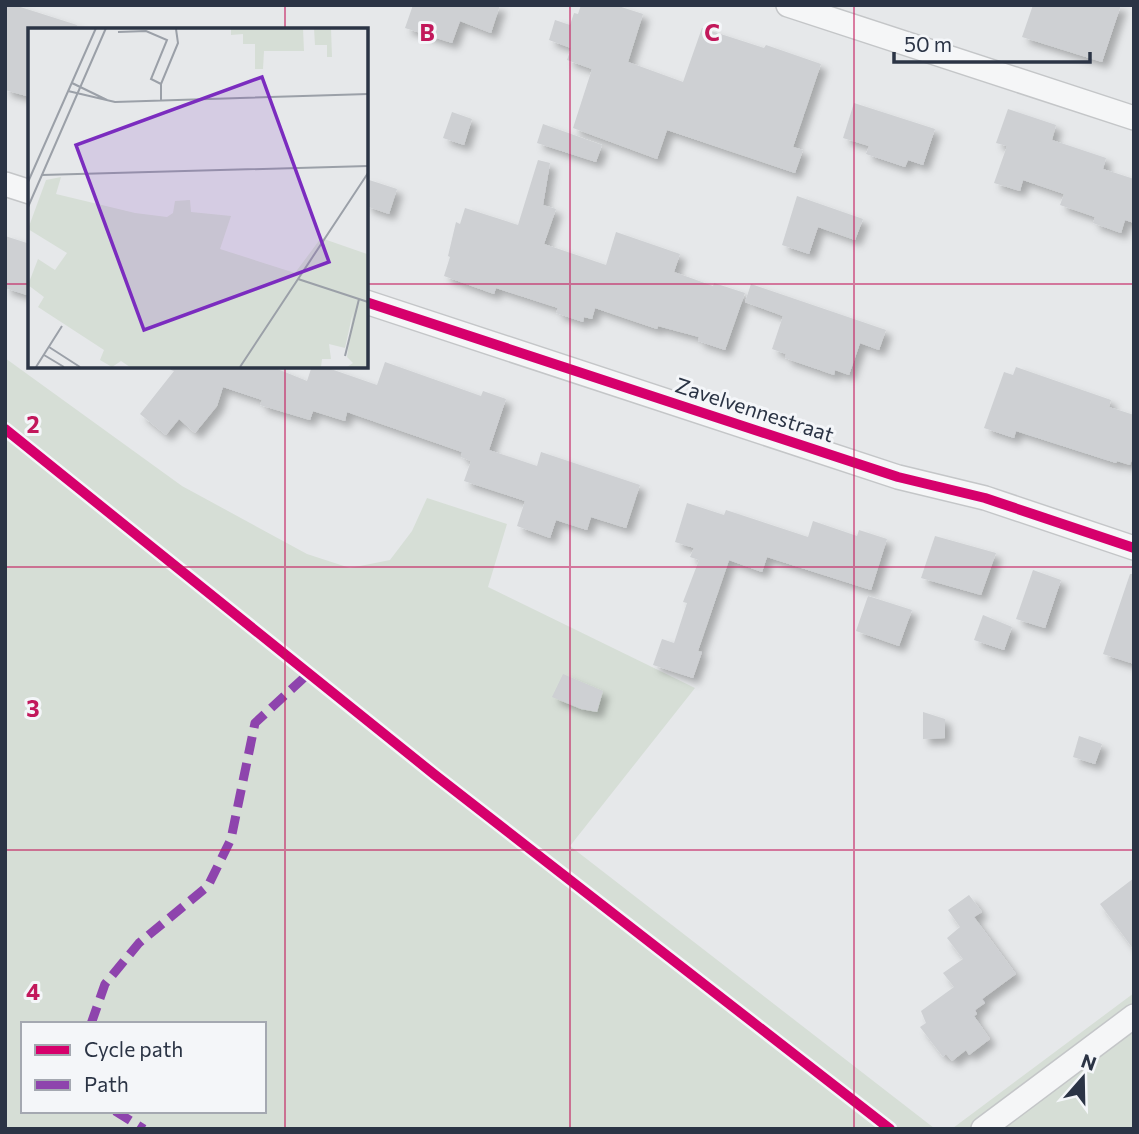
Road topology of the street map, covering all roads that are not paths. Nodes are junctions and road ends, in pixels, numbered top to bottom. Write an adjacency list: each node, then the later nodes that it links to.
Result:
1 (788, 5): 2 (street)
2 (1134, 118)
3 (5, 184): 4 (street)
4 (28, 191)
5 (368, 303): 6 (street, Zavelvennestraat)
6 (1134, 548)
7 (1134, 1016): 8 (street)
8 (984, 1129)

